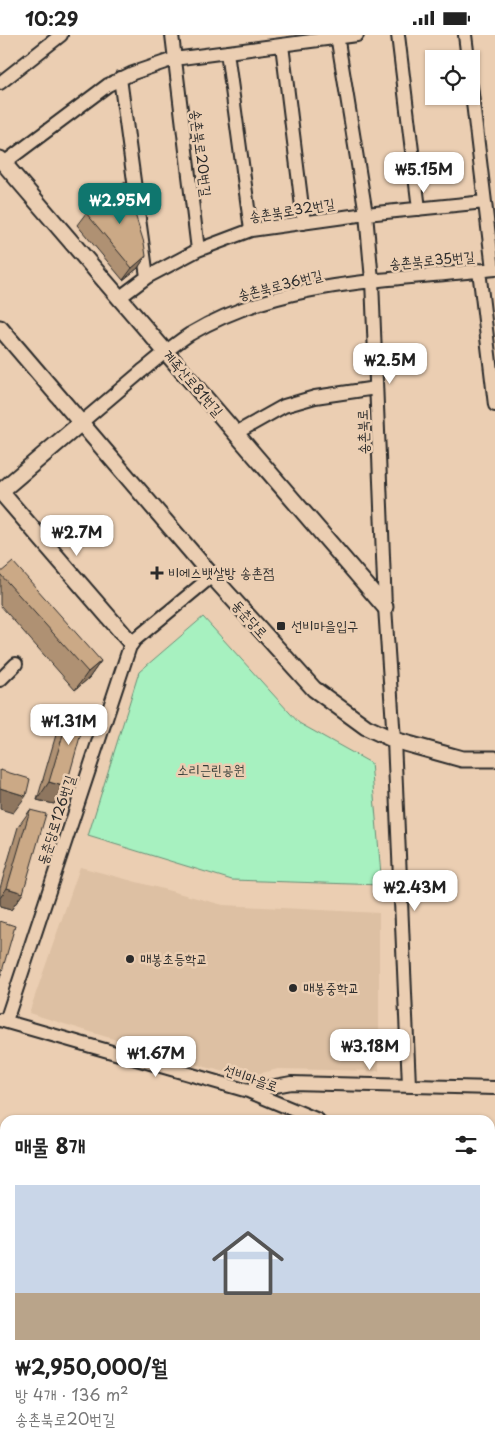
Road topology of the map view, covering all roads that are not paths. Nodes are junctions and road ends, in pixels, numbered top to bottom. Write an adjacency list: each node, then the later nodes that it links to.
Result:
1 (61, 35): 12 (street)
2 (172, 35): 10 (street, 송촌북로20번길)
3 (357, 35): 6 (street)
4 (398, 35): 16 (street)
5 (465, 35): 8 (street)
6 (337, 37): 7 (street); 17 (street, 송촌북로)
7 (282, 45): 9 (street); 18 (street)
8 (467, 50)
9 (227, 52): 10 (street); 19 (street)
10 (174, 59): 11 (street); 20 (street, 송촌북로20번길)
11 (120, 78): 14 (street); 23 (street)
12 (0, 83)
13 (473, 105): 15 (street)
14 (2, 161): 25 (main road, 계족산로81번길)
15 (485, 202): 16 (street, 송촌북로32번길); 21 (street)
16 (419, 209): 17 (street, 송촌북로32번길)
17 (366, 214): 18 (street, 송촌북로32번길); 24 (street, 송촌북로)
18 (304, 223): 19 (street, 송촌북로32번길)
19 (251, 231): 20 (street, 송촌북로32번길)
20 (198, 250): 23 (street, 송촌북로32번길)
21 (494, 269): 22 (street, 송촌북로35번길)
22 (479, 270): 24 (street, 송촌북로35번길); 29 (street)
23 (147, 277): 25 (street, 송촌북로32번길)
24 (372, 280): 27 (street, 송촌북로36번길); 28 (street, 송촌북로)
25 (119, 297): 27 (main road, 계족산로81번길)
26 (0, 328): 30 (main road, 동춘당로)
27 (166, 352): 30 (street, 송촌북로36번길); 31 (main road, 계족산로81번길)
28 (376, 387): 31 (street); 34 (street, 송촌북로)
29 (495, 405)
30 (82, 422): 32 (main road); 33 (main road, 동춘당로)
31 (236, 433): 34 (main road, 계족산로81번길)
32 (0, 492): 35 (main road)
33 (212, 576): 35 (street); 38 (main road, 동춘당로)
34 (385, 607): 38 (street, 송촌북로)
35 (131, 643): 40 (street, 동춘당로126번길)
36 (16, 664): 37 (street)
37 (0, 680)
38 (394, 740): 39 (main road, 동춘당로); 41 (street, 송촌북로)
39 (495, 759)
40 (3, 1020): 43 (street, 선비마을로)
41 (409, 1085): 42 (street); 43 (street)
42 (495, 1088)
43 (248, 1091): 44 (street, 선비마을로)
44 (306, 1115)

